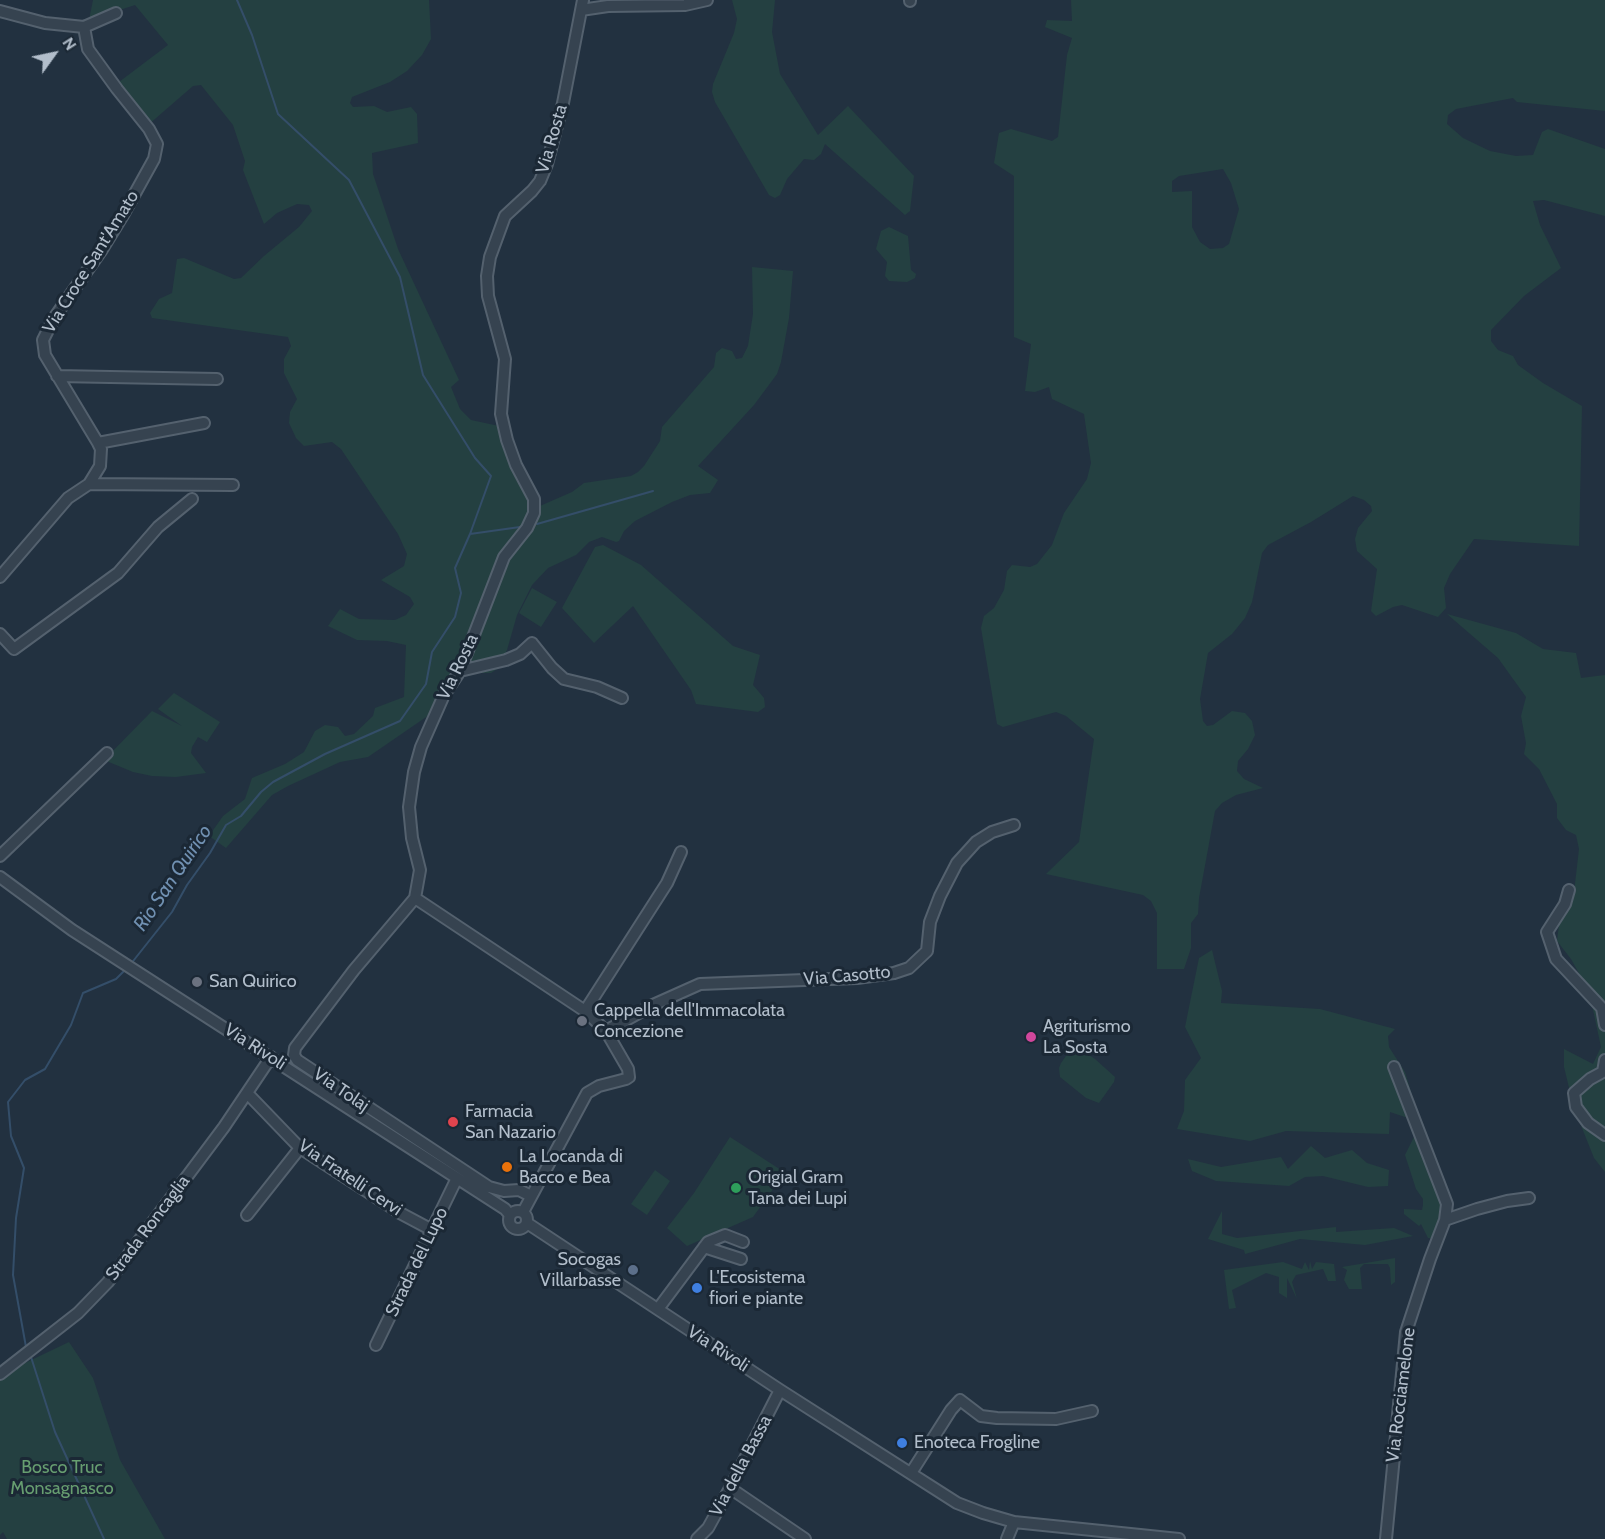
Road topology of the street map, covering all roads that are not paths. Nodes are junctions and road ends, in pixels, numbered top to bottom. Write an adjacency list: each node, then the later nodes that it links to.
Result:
1 (707, 0): 2 (street, Via Rosta)
2 (582, 5): 15 (street, Via Rosta)
3 (0, 11): 5 (street)
4 (116, 14): 5 (street)
5 (84, 27): 6 (street, Via Croce Sant'Amato)
6 (57, 376): 7 (street); 9 (street, Via Croce Sant'Amato)
7 (217, 379)
8 (204, 423): 9 (street)
9 (98, 443): 10 (street)
10 (88, 484): 11 (street); 13 (street)
11 (233, 485)
12 (192, 500): 14 (street)
13 (0, 577)
14 (0, 634)
15 (460, 671): 16 (street); 23 (street, Via Rosta)
16 (622, 698)
17 (107, 753): 20 (street)
18 (1014, 825): 26 (street, Via Casotto)
19 (681, 852): 24 (street)
20 (0, 856)
21 (0, 877): 27 (street, Via Rivoli)
22 (1569, 890): 25 (street)
23 (416, 898): 24 (street); 34 (street, Via Tolaj)
24 (585, 1011): 26 (street)
25 (1605, 1025)
26 (606, 1031): 34 (street)
27 (271, 1057): 30 (street, Strada Roncaglia); 33 (street, Via Rivoli)
28 (1605, 1060): 31 (street)
29 (1394, 1067): 39 (street, Via Rocciamelone)
30 (247, 1093): 32 (street, Via Fratelli Cervi); 47 (street, Strada Roncaglia)
31 (1605, 1135)
32 (300, 1148): 37 (street); 41 (street, Via Fratelli Cervi)
33 (457, 1178): 38 (street, Via Rivoli); 41 (street, Strada del Lupo)
34 (531, 1196): 36 (street)
35 (1529, 1198): 39 (street)
36 (523, 1212): 38 (street); 40 (street)
37 (247, 1215)
38 (510, 1215): 40 (street, Via Rivoli)
39 (1445, 1220): 57 (street, Via Rocciamelone)
40 (527, 1223): 45 (street, Via Rivoli)
41 (432, 1230): 46 (street, Strada del Lupo)
42 (743, 1242): 43 (street)
43 (704, 1247): 44 (street); 45 (street)
44 (741, 1259)
45 (658, 1310): 48 (street, Via Rivoli)
46 (376, 1345)
47 (0, 1374)
48 (780, 1390): 50 (street, Via Rivoli); 51 (street, Via della Bassa)
49 (1092, 1411): 50 (street)
50 (911, 1473): 52 (street, Via Rivoli)
51 (730, 1488): 53 (street, Via della Bassa); 54 (street)
52 (1014, 1522): 55 (street); 56 (street, Via Rivoli)
53 (697, 1539)
54 (806, 1539)
55 (1007, 1539)
56 (1179, 1539)
57 (1386, 1539)

